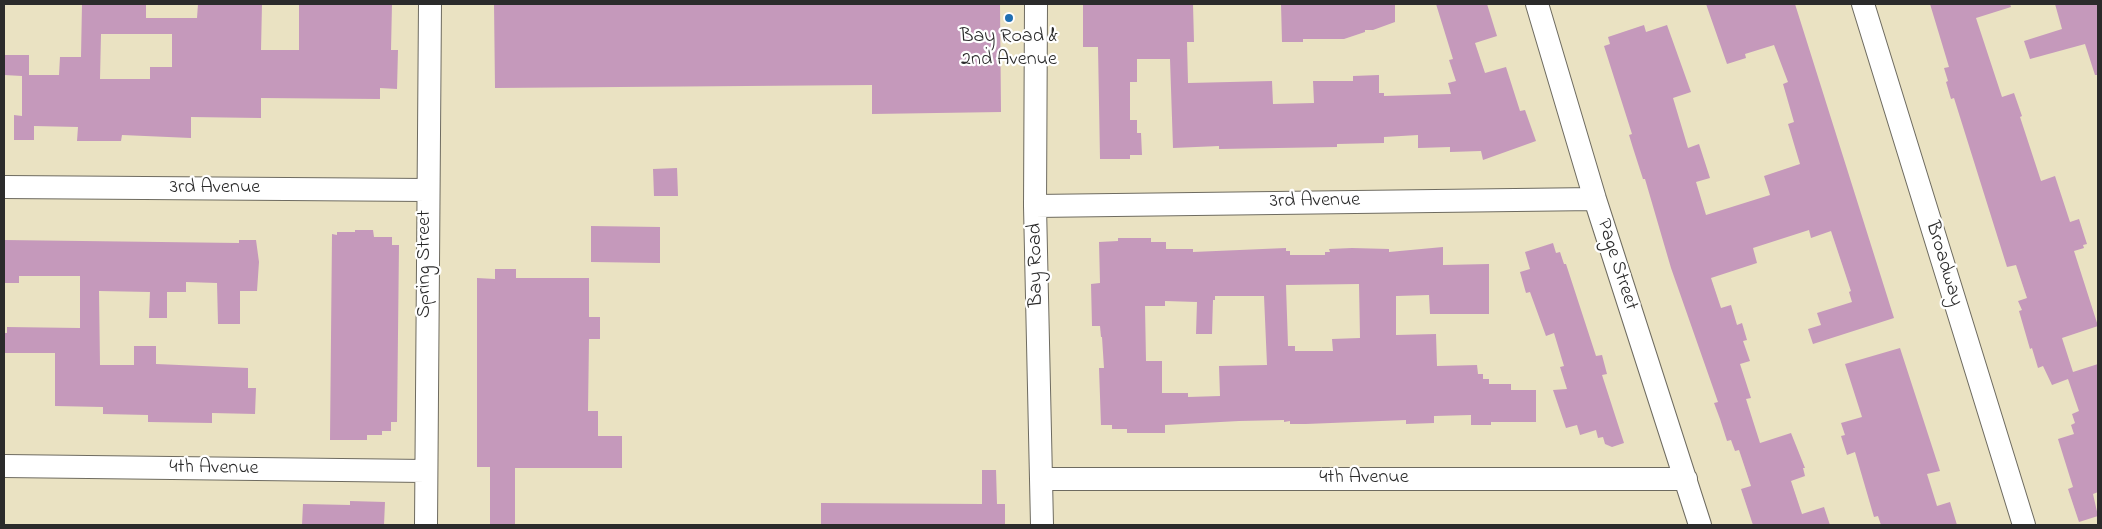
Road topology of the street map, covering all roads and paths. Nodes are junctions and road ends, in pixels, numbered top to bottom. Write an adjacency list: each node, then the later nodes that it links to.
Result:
1 (430, 4): 6 (street, Spring Street)
2 (1036, 4): 8 (street, Bay Road)
3 (1537, 4): 7 (street, Page Street)
4 (1863, 4): 16 (street, Broadway)
5 (4, 188): 6 (street, 3rd Avenue)
6 (427, 190): 10 (street, Spring Street)
7 (1595, 199): 8 (street, 3rd Avenue); 12 (street, Page Street)
8 (1036, 206): 11 (street, Bay Road)
9 (4, 466): 10 (street, 4th Avenue)
10 (425, 471): 13 (street, Spring Street)
11 (1042, 479): 12 (street, 4th Avenue); 14 (street, Bay Road)
12 (1686, 479): 15 (street, Page Street)
13 (426, 525)
14 (1042, 525)
15 (1700, 525)
16 (2024, 525)

